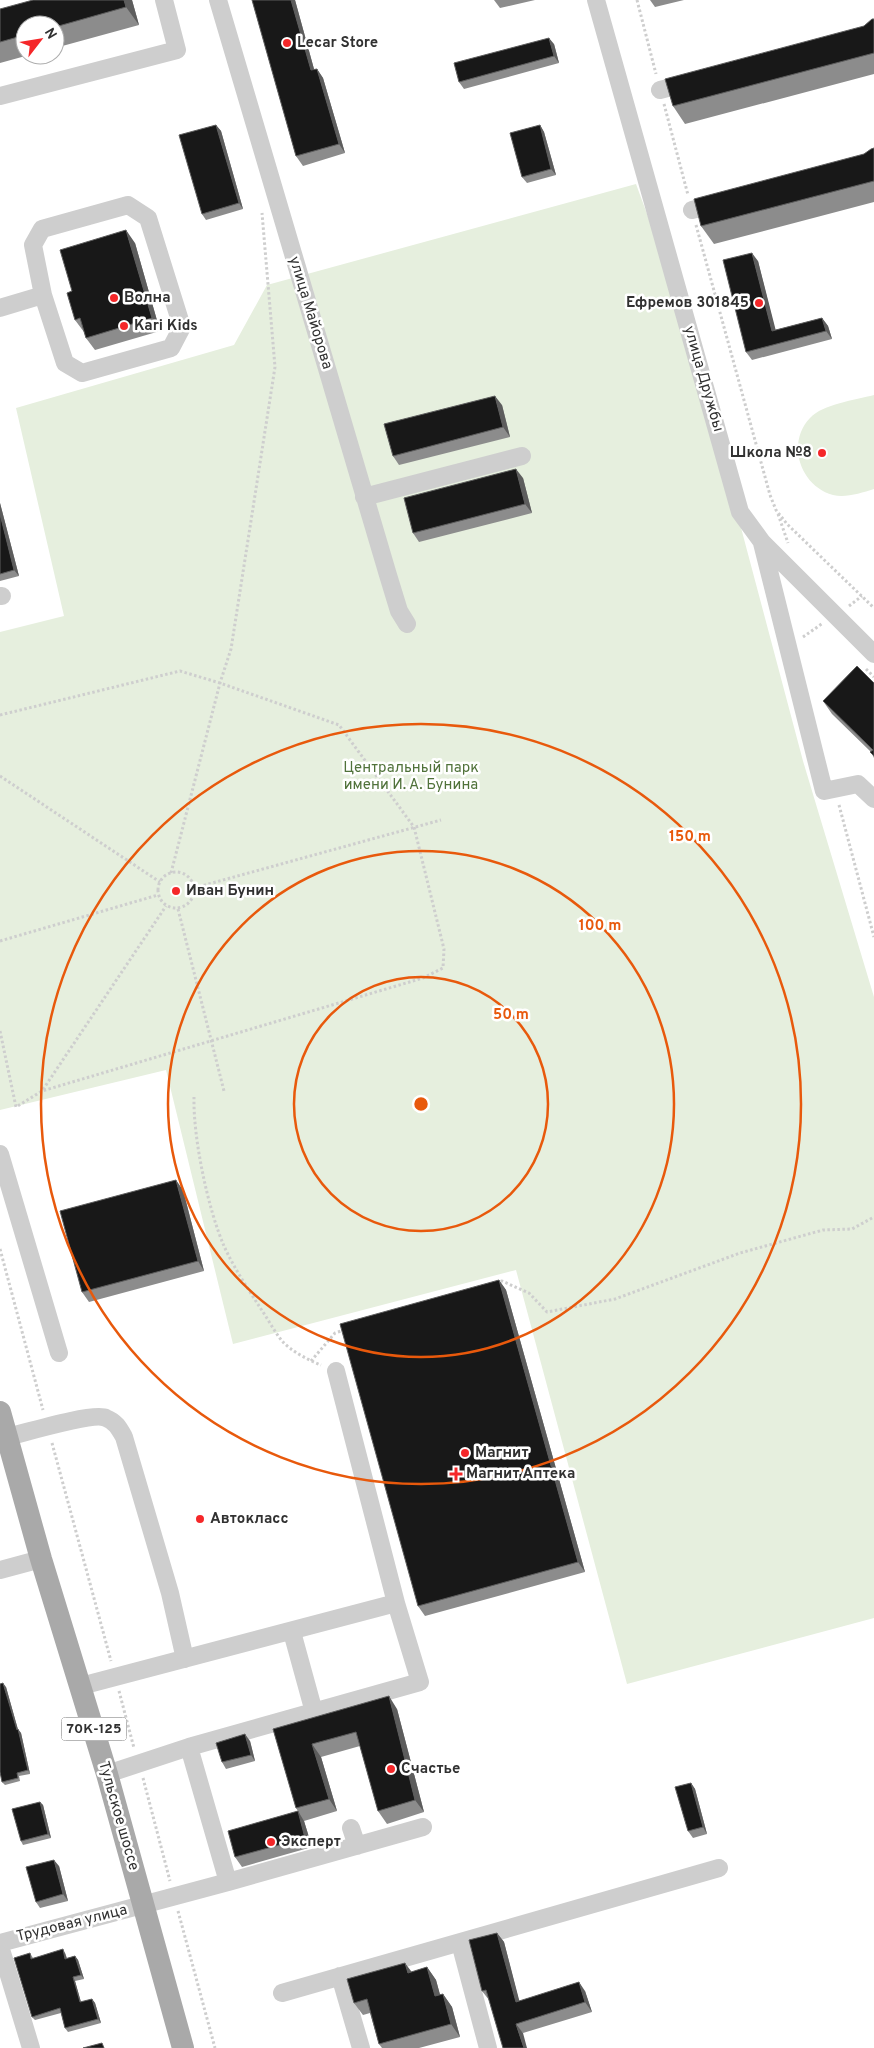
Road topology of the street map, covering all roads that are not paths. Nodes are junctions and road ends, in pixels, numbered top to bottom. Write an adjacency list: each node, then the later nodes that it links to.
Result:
1 (164, 0): 6 (street)
2 (218, 0): 12 (street, улица Майорова)
3 (596, 0): 13 (street, улица Дружбы)
4 (706, 78): 5 (street)
5 (660, 90)
6 (0, 96)
7 (730, 200): 8 (street)
8 (692, 210)
9 (44, 295): 9 (street); 10 (street)
10 (0, 308)
11 (522, 456): 12 (street)
12 (364, 497): 14 (street, улица Майорова)
13 (762, 542): 15 (street, улица Дружбы); 16 (street)
14 (407, 624)
15 (874, 654)
16 (874, 799)
17 (0, 1154): 18 (street)
18 (59, 1353)
19 (336, 1371): 24 (street)
20 (0, 1412): 21 (main road, Тульское шоссе / 70К-125)
21 (6, 1436): 22 (main road, Тульское шоссе / 70К-125); 26 (street)
22 (41, 1559): 23 (street); 27 (main road, Тульское шоссе / 70К-125)
23 (0, 1570)
24 (396, 1603): 25 (street); 28 (street)
25 (292, 1632): 26 (street); 28 (street)
26 (185, 1659): 27 (street)
27 (81, 1686): 30 (main road, Тульское шоссе / 70К-125)
28 (314, 1712): 29 (street)
29 (189, 1747): 30 (street); 35 (street)
30 (107, 1774): 36 (main road, Тульское шоссе / 70К-125)
31 (423, 1827): 33 (street, Трудовая улица)
32 (351, 1828): 33 (street)
33 (357, 1846): 35 (street, Трудовая улица)
34 (719, 1868): 37 (street)
35 (228, 1882): 36 (street, Трудовая улица)
36 (144, 1906): 38 (street, Трудовая улица); 42 (main road, Тульское шоссе / 70К-125)
37 (460, 1943): 39 (street); 44 (street)
38 (0, 1944): 41 (street)
39 (340, 1976): 40 (street); 43 (street)
40 (282, 1993)
41 (31, 2048)
42 (183, 2048)
43 (361, 2048)
44 (488, 2048)

